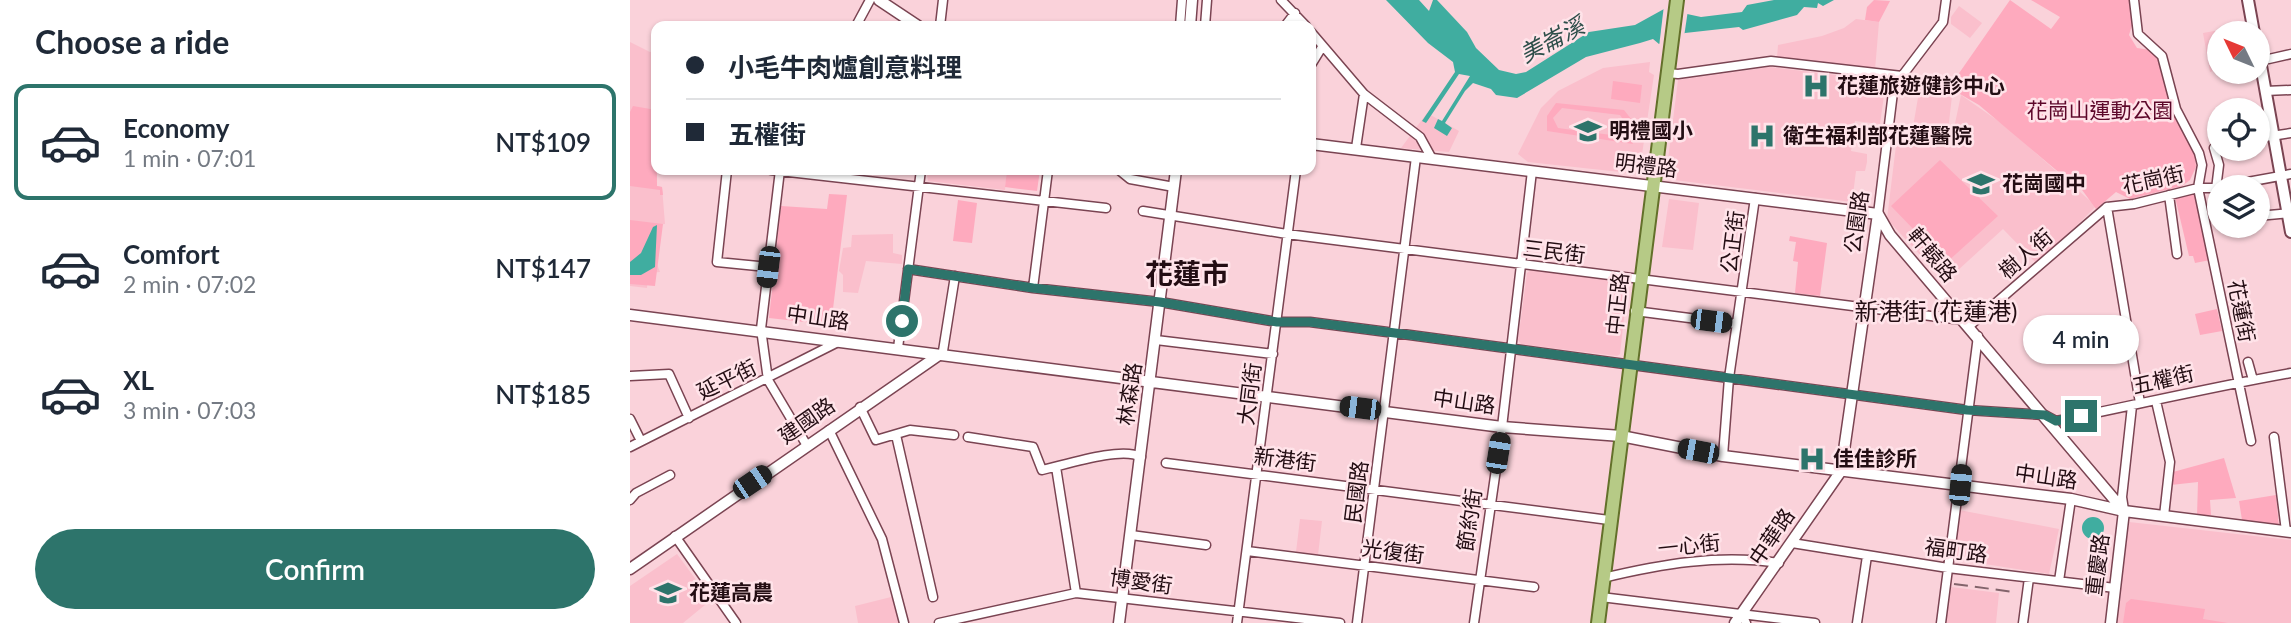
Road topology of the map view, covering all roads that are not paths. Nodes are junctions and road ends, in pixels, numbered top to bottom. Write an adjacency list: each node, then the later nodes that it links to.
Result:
1 (870, 0): 13 (street)
2 (879, 0): 14 (street)
3 (943, 0): 15 (street)
4 (1182, 0): 16 (street)
5 (1192, 0): 17 (street)
6 (1207, 0): 18 (street)
7 (1281, 0): 12 (street)
8 (1676, 0): 27 (main road, 中正路)
9 (1946, 0): 28 (street)
10 (2134, 0): 53 (street, 花崗街)
11 (2248, 0): 21 (main road)
12 (1295, 13): 19 (street); 20 (street)
13 (859, 21)
14 (910, 21)
15 (941, 21)
16 (1180, 21)
17 (1190, 21)
18 (1205, 21)
19 (1289, 21)
20 (1302, 21)
21 (2252, 21)
22 (1316, 39): 23 (street)
23 (1322, 47): 25 (street); 32 (street)
24 (2291, 54): 26 (street)
25 (1316, 57)
26 (2270, 59)
27 (1667, 73): 28 (street); 51 (main road, 中正路)
28 (1895, 76): 62 (street, 公園路)
29 (2264, 84): 31 (main road)
30 (2291, 90): 31 (street)
31 (2265, 91): 35 (main road)
32 (1364, 94): 37 (street); 39 (street)
33 (2291, 133): 35 (street)
34 (2270, 136): 35 (street)
35 (2274, 136): 41 (main road)
36 (1316, 144): 37 (street)
37 (1356, 148): 38 (street, 明禮路)
38 (1413, 156): 39 (street, 明禮路); 67 (street, 民國路)
39 (1431, 157): 40 (street, 明禮路)
40 (1532, 171): 51 (street, 明禮路); 69 (street, 節約街)
41 (2287, 174): 61 (main road)
42 (726, 175): 70 (street)
43 (777, 175): 70 (street)
44 (862, 175): 50 (street)
45 (920, 175): 50 (street)
46 (1047, 175): 57 (street)
47 (1125, 175): 52 (street)
48 (1175, 175): 52 (street, 林森路)
49 (1295, 175): 66 (street, 大同街)
50 (919, 186): 57 (street); 71 (street)
51 (1653, 186): 56 (street, 明禮路); 73 (main road, 中正路)
52 (1174, 187): 64 (street, 林森路)
53 (2198, 188): 54 (street); 55 (street, 花崗街); 100 (street, 花蓮街)
54 (2207, 188)
55 (2169, 195): 58 (street, 花崗街); 68 (street)
56 (1755, 198): 62 (street, 明禮路); 75 (street, 公正街)
57 (1044, 199): 59 (street); 74 (street)
58 (2107, 207): 82 (street, 樹人街); 104 (street, 花崗街)
59 (1106, 208)
60 (1143, 211): 64 (street, 三民街)
61 (2289, 213): 63 (street); 65 (main road)
62 (1878, 214): 77 (street, 公園路); 82 (street, 軒轅路)
63 (2270, 215)
64 (1170, 218): 66 (street, 三民街); 76 (street, 林森路)
65 (2291, 232)
66 (1287, 234): 67 (street, 三民街); 80 (street, 大同街)
67 (1404, 249): 69 (street, 三民街); 84 (street, 民國路)
68 (2176, 254)
69 (1521, 265): 73 (street, 三民街); 89 (street, 節約街)
70 (768, 267): 83 (street)
71 (908, 269): 72 (street, 五權街); 88 (street)
72 (955, 276): 74 (street, 五權街); 90 (street)
73 (1639, 280): 75 (street, 三民街); 78 (main road, 中正路)
74 (1033, 288): 76 (street, 五權街)
75 (1744, 292): 77 (street, 三民街); 81 (street, 公正街)
76 (1160, 302): 80 (street, 五權街); 86 (street, 林森路)
77 (1864, 306): 82 (street, 三民街); 101 (street, 公園路)
78 (1636, 311): 81 (street); 93 (main road, 中正路)
79 (630, 315): 83 (street, 中山路)
80 (1277, 322): 84 (street, 五權街); 91 (street, 大同街)
81 (1736, 324): 96 (street, 公正街)
82 (1965, 324): 85 (street, 軒轅路)
83 (761, 330): 87 (street, 中山路); 97 (street)
84 (1395, 333): 89 (street, 五權街); 106 (street, 民國路)
85 (1978, 336): 107 (street); 108 (street, 軒轅路)
86 (1156, 340): 91 (street); 99 (street, 林森路)
87 (838, 342): 88 (street, 中山路); 97 (street, 延平街)
88 (898, 348): 90 (street, 中山路)
89 (1509, 348): 93 (street, 五權街); 111 (street, 節約街)
90 (941, 353): 99 (street, 中山路); 105 (street, 建國路)
91 (1273, 354): 102 (street, 大同街)
92 (2248, 362): 98 (street)
93 (1631, 364): 96 (street, 五權街); 115 (main road, 中正路)
94 (2291, 373): 98 (street, 五權街)
95 (630, 376): 109 (street)
96 (1729, 378): 101 (street, 五權街); 122 (street, 公正街)
97 (768, 380): 109 (street, 延平街); 120 (street)
98 (2253, 380): 100 (street, 五權街)
99 (1151, 383): 102 (street, 中山路); 123 (street, 林森路)
100 (2237, 384): 103 (street, 五權街); 119 (street, 花蓮街)
101 (1852, 393): 107 (street, 五權街); 126 (street, 公園路)
102 (1267, 396): 106 (street, 中山路); 127 (street, 大同街)
103 (2156, 401): 104 (street, 五權街); 135 (street)
104 (2136, 404): 108 (street, 五權街); 134 (street, 花崗街)
105 (860, 407): 112 (street, 建國路); 113 (street)
106 (1384, 410): 111 (street, 中山路); 130 (street, 民國路)
107 (1967, 410): 108 (street, 五權街); 129 (street)
108 (2045, 415): 134 (street, 軒轅路)
109 (689, 418): 118 (street, 延平街)
110 (630, 419): 118 (street)
111 (1502, 427): 115 (street, 中山路); 133 (street, 節約街)
112 (829, 430): 120 (street, 建國路); 161 (street)
113 (896, 435): 114 (street); 156 (street)
114 (954, 435)
115 (1621, 436): 122 (street, 中山路); 136 (main road, 中正路)
116 (968, 437): 125 (street)
117 (2274, 437): 137 (street)
118 (641, 441): 121 (street, 延平街)
119 (2251, 441)
120 (806, 444): 139 (street, 建國路)
121 (630, 447)
122 (1723, 456): 126 (street, 中山路)
123 (1141, 457): 125 (street); 138 (street, 林森路)
124 (1166, 463): 127 (street, 新港街)
125 (1056, 467): 154 (street)
126 (1841, 471): 129 (street, 中山路); 140 (street, 中華路)
127 (1258, 474): 130 (street, 新港街); 142 (street, 大同街)
128 (670, 475): 132 (street)
129 (1960, 485): 131 (street, 中山路); 146 (street)
130 (1376, 490): 133 (street, 新港街); 145 (street, 民國路)
131 (2071, 499): 134 (street, 中山路); 151 (street)
132 (630, 500)
133 (1490, 505): 136 (street, 新港街); 150 (street, 節約街)
134 (2124, 511): 135 (street, 中山路); 153 (street, 重慶路)
135 (2164, 516): 137 (street, 中山路)
136 (1609, 520): 149 (main road, 中正路)
137 (2288, 532)
138 (1131, 535): 141 (street); 155 (street, 林森路)
139 (675, 536): 147 (street, 建國路); 160 (street)
140 (1792, 543): 143 (street, 福町路); 144 (street, 中華路)
141 (1206, 545)
142 (1247, 551): 145 (street, 光復街); 158 (street, 大同街)
143 (1867, 555): 146 (street, 福町路); 171 (street)
144 (1779, 563): 149 (street, 一心街); 159 (street, 中華路)
145 (1364, 566): 150 (street, 光復街); 166 (street, 民國路)
146 (1948, 568): 148 (street, 福町路); 172 (street)
147 (630, 569)
148 (2029, 578): 151 (street, 福町路); 173 (street)
149 (1603, 579): 157 (main road, 中正路)
150 (1480, 581): 152 (street, 光復街); 167 (street, 節約街)
151 (2059, 581): 153 (street, 福町路)
152 (1534, 587)
153 (2115, 588): 174 (street, 重慶路)
154 (1076, 593): 155 (street, 博愛街); 162 (street, 博愛街)
155 (1122, 596): 158 (street, 博愛街); 163 (street, 林森路)
156 (933, 597)
157 (1601, 597): 159 (street); 168 (main road, 中正路)
158 (1239, 610): 164 (street, 大同街); 165 (street, 博愛街)
159 (1744, 618): 169 (street, 中華路); 170 (street)
160 (736, 623)
161 (904, 623)
162 (939, 623)
163 (1119, 623)
164 (1237, 623)
165 (1340, 623)
166 (1357, 623)
167 (1474, 623)
168 (1598, 623)
169 (1735, 623)
170 (1815, 623)
171 (1857, 623)
172 (1941, 623)
173 (2023, 623)
174 (2111, 623)

